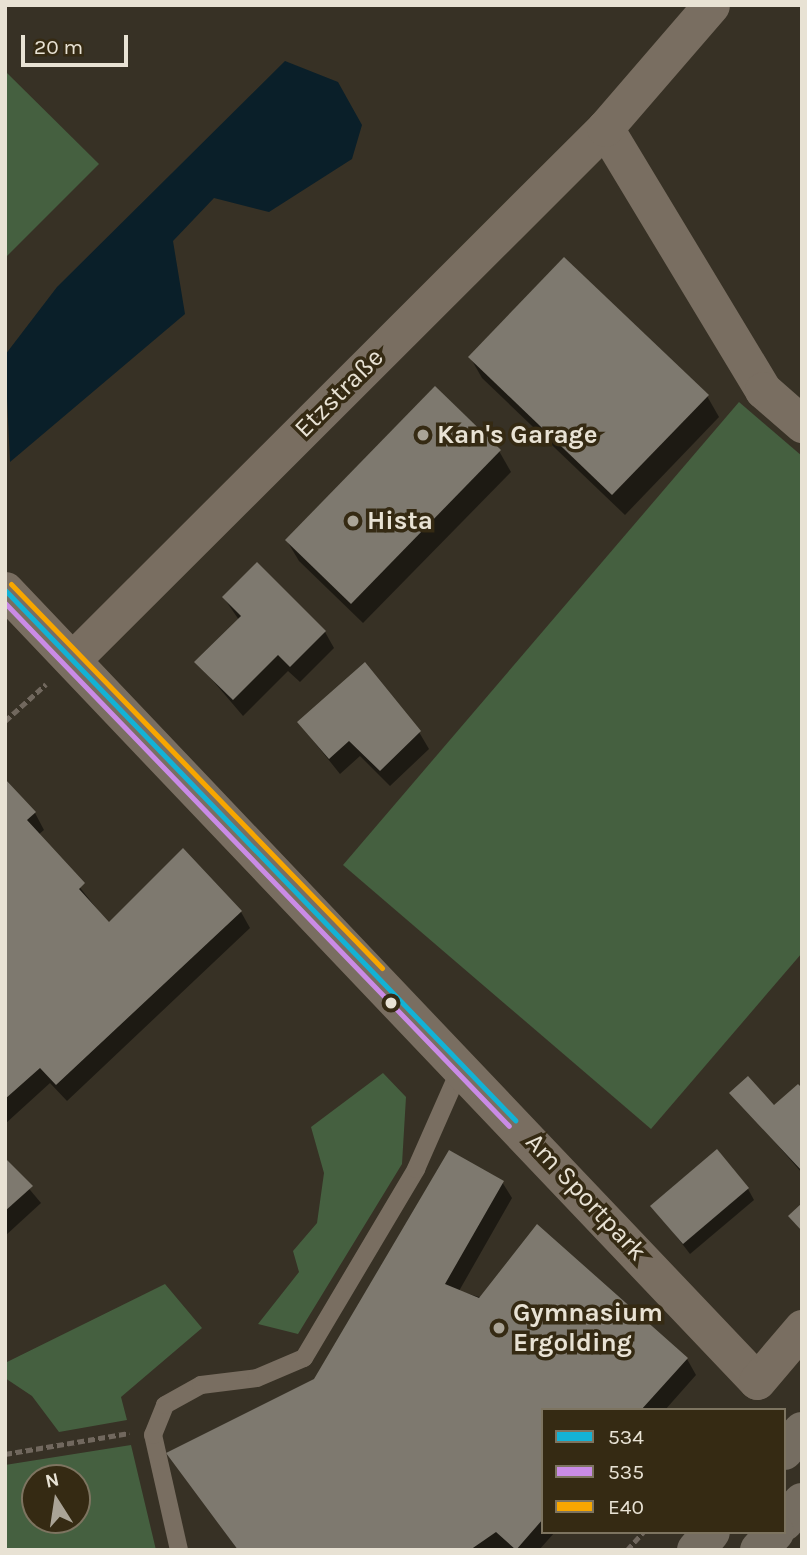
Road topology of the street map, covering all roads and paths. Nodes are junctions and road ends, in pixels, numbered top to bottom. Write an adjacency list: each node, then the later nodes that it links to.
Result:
1 (710, 6): 2 (street, Etzstraße)
2 (605, 128): 3 (street); 5 (street, Etzstraße)
3 (802, 424)
4 (5, 590): 5 (street, Am Sportpark)
5 (73, 659): 6 (path); 7 (street, Am Sportpark)
6 (5, 721)
7 (462, 1064): 8 (street, Am Sportpark); 10 (lane)
8 (802, 1328)
9 (802, 1431): 11 (highway)
10 (153, 1435): 12 (path); 18 (lane)
11 (786, 1449)
12 (5, 1454)
13 (802, 1502): 14 (highway)
14 (786, 1520)
15 (641, 1534): 19 (path)
16 (709, 1534): 20 (highway)
17 (773, 1534): 21 (highway)
18 (179, 1550)
19 (627, 1550)
20 (696, 1550)
21 (759, 1550)

